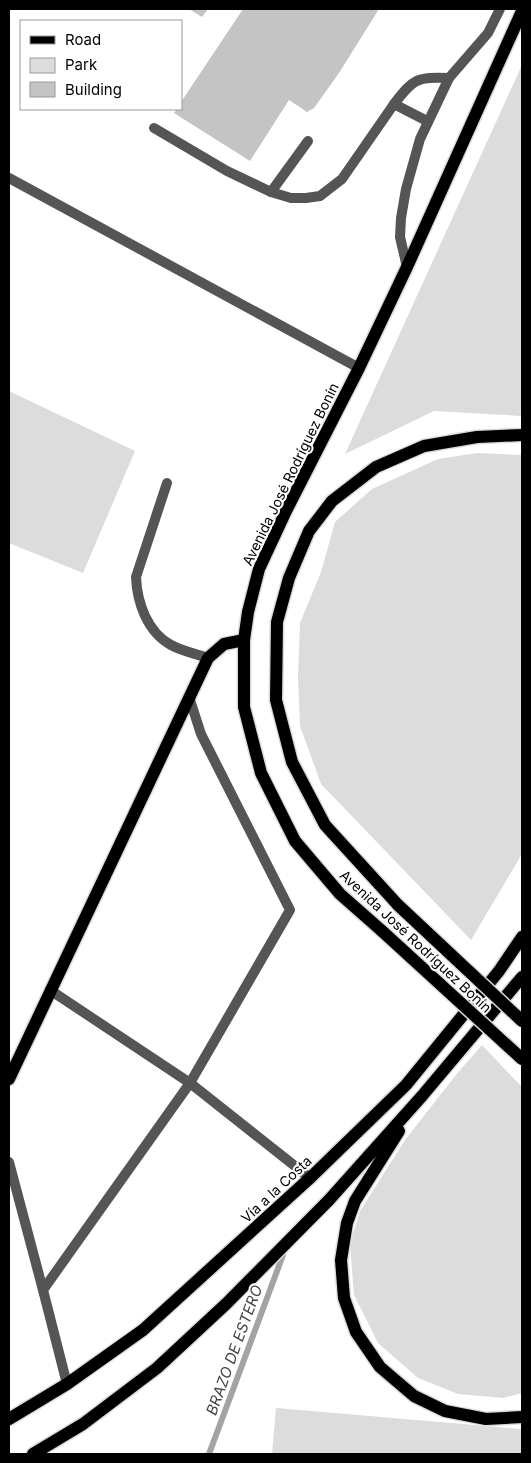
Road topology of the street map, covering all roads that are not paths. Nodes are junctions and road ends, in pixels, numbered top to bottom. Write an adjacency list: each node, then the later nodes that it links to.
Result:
1 (500, 9): 3 (street)
2 (522, 11): 10 (main road, Avenida José Rodríguez Bonín)
3 (449, 78): 4 (street); 5 (street)
4 (394, 104): 5 (street); 9 (street)
5 (427, 122): 10 (street)
6 (154, 128): 9 (street)
7 (308, 141): 9 (street)
8 (9, 178): 11 (street)
9 (271, 192)
10 (407, 267): 11 (main road, Avenida José Rodríguez Bonín)
11 (359, 368): 14 (main road, Avenida José Rodríguez Bonín)
12 (522, 435): 20 (main road, Avenida José Rodríguez Bonín, bridge)
13 (167, 482): 15 (street)
14 (244, 640): 15 (main road); 21 (main road, Avenida José Rodríguez Bonín, bridge)
15 (208, 658): 16 (main road)
16 (189, 697): 19 (main road); 23 (street)
17 (522, 937): 26 (main road, Vía a la Costa)
18 (522, 977): 24 (main road)
19 (50, 990): 22 (main road); 23 (street)
20 (522, 1021)
21 (522, 1059)
22 (9, 1079)
23 (190, 1083): 26 (street); 27 (street)
24 (422, 1096): 29 (main road); 31 (main road)
25 (9, 1162): 27 (street)
26 (310, 1178): 28 (main road, Vía a la Costa)
27 (43, 1290): 28 (street)
28 (67, 1384): 30 (main road, Vía a la Costa)
29 (522, 1417)
30 (9, 1419)
31 (52, 1443): 32 (main road); 33 (street)
32 (33, 1454)
33 (44, 1454)

